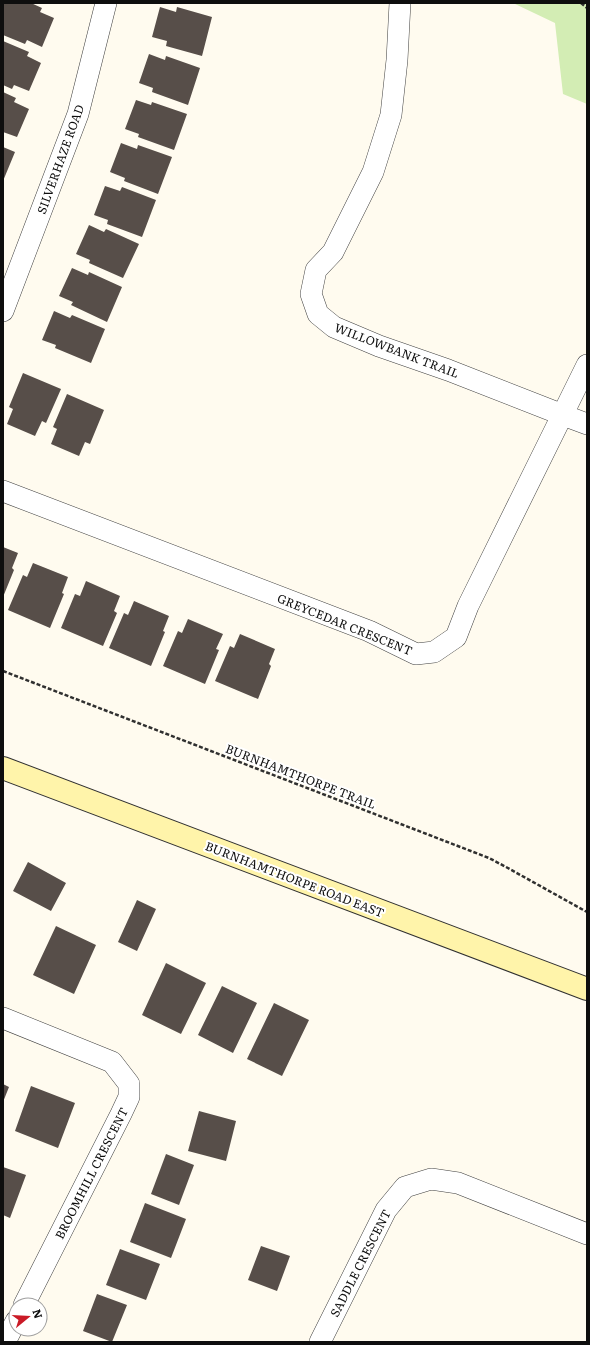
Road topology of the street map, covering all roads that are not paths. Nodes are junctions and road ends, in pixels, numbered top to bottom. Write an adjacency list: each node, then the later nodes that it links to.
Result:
1 (106, 3): 3 (street, SILVERHAZE ROAD)
2 (400, 3): 5 (street, WILLOWBANK TRAIL)
3 (3, 311)
4 (587, 365): 5 (street, GREYCEDAR CRESCENT)
5 (563, 415): 6 (street, WILLOWBANK TRAIL); 7 (street, GREYCEDAR CRESCENT)
6 (587, 424)
7 (3, 491)
8 (3, 768): 9 (main road, BURNHAMTHORPE ROAD EAST)
9 (587, 989)
10 (3, 1018): 12 (street, BROOMHILL CRESCENT)
11 (587, 1234): 13 (street, SADDLE CRESCENT)
12 (28, 1297)
13 (320, 1342)

